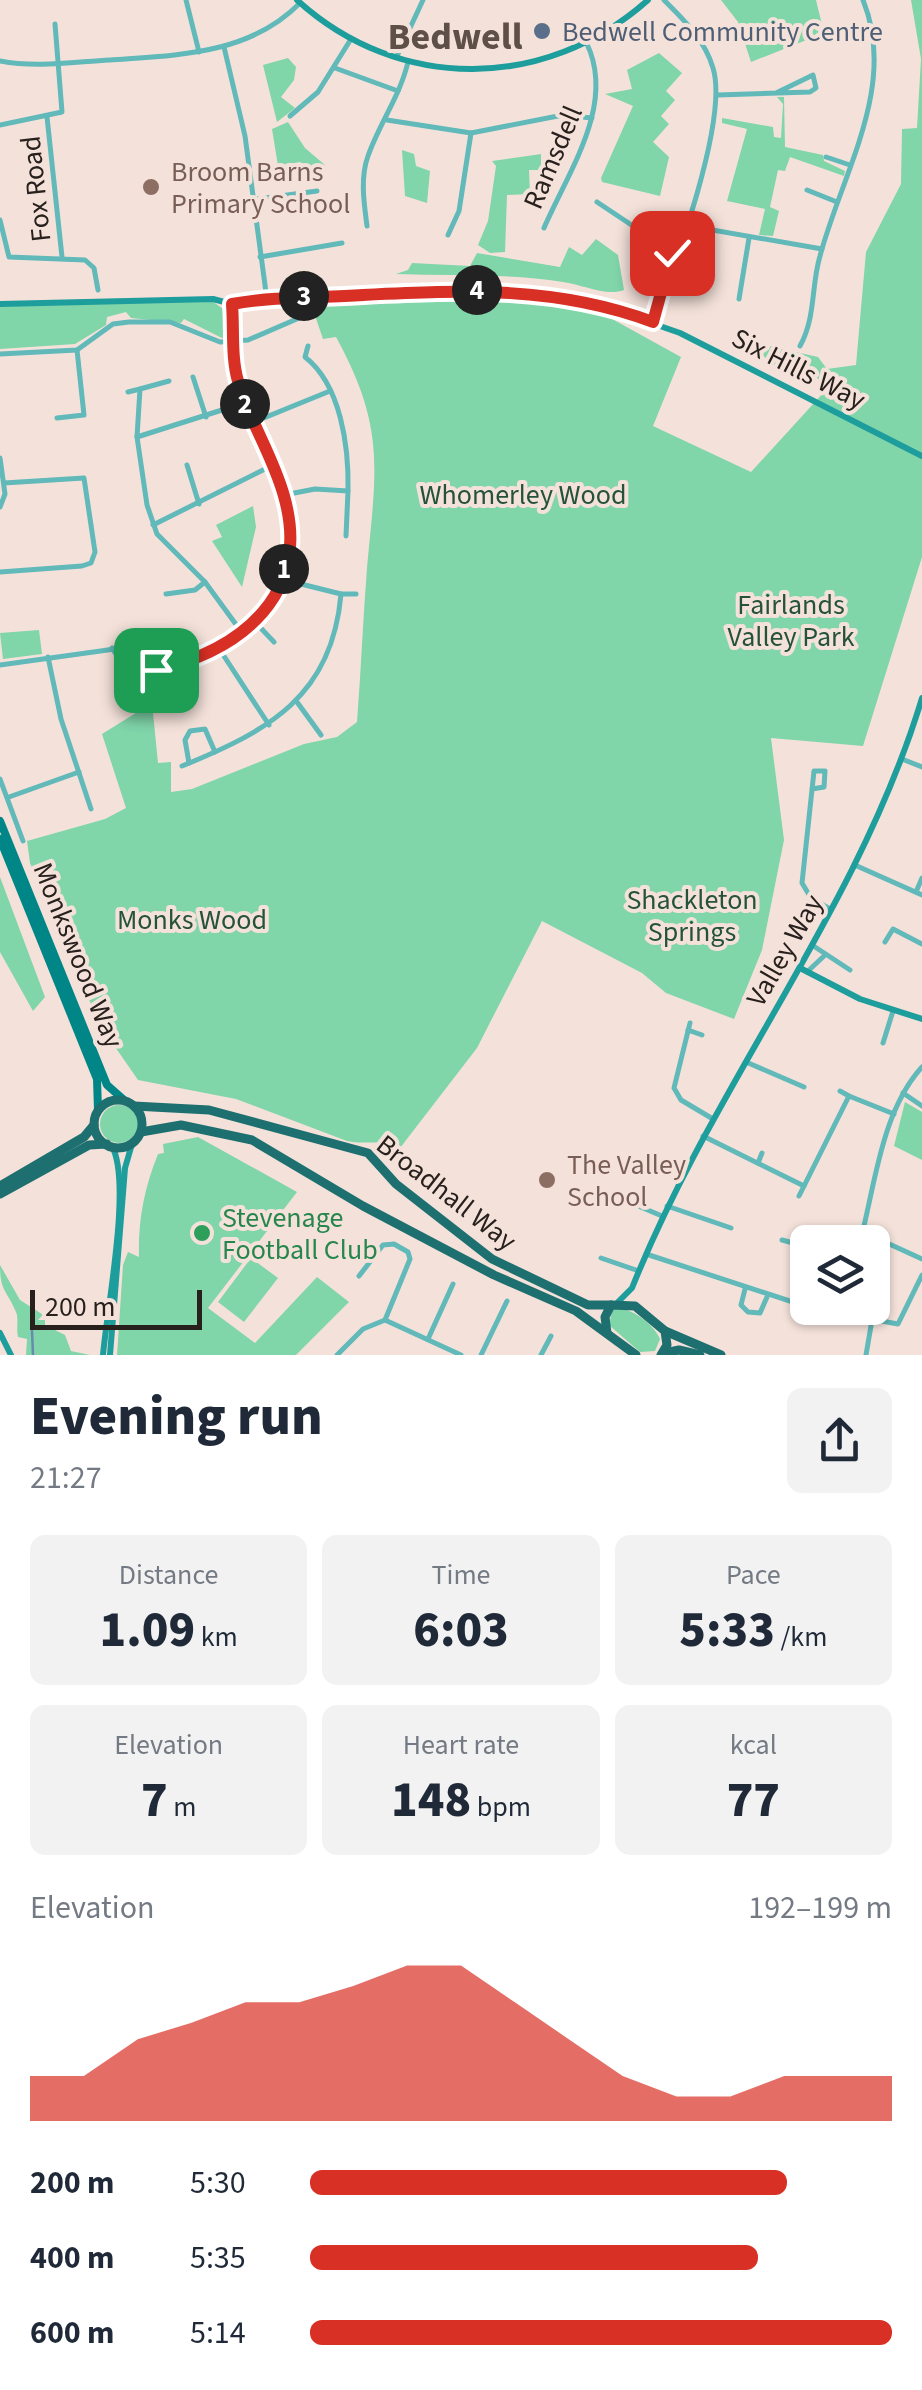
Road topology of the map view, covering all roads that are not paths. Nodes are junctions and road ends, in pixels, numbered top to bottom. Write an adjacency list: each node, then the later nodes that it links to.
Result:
1 (186, 0): 11 (street)
2 (423, 0): 12 (street)
3 (648, 0): 9 (street)
4 (664, 0): 19 (street)
5 (862, 0): 27 (street)
6 (299, 2): 8 (street); 10 (street)
7 (55, 24): 15 (street)
8 (351, 40): 12 (street); 16 (street)
9 (587, 44): 14 (street); 22 (street, Ramsdell)
10 (224, 47): 11 (street); 30 (street)
11 (199, 52): 15 (street)
12 (396, 59): 14 (street)
13 (0, 61): 15 (street)
14 (408, 62): 17 (street)
15 (59, 64): 21 (street)
16 (335, 68): 17 (street); 20 (street)
17 (399, 92): 23 (street)
18 (776, 92): 18 (street); 19 (street)
19 (718, 95): 36 (street)
20 (290, 116)
21 (47, 117): 24 (street); 45 (street, Fox Road)
22 (592, 118): 25 (street); 37 (street, Ramsdell)
23 (387, 120): 25 (street); 35 (street)
24 (0, 126)
25 (471, 133): 38 (street)
26 (826, 157): 27 (street)
27 (850, 165): 32 (street)
28 (807, 190): 32 (street)
29 (316, 191): 30 (street)
30 (254, 200): 33 (street); 46 (street)
31 (596, 202): 42 (street)
32 (838, 202): 41 (street)
33 (206, 206)
34 (0, 220): 44 (street)
35 (367, 226)
36 (684, 226): 39 (street); 42 (street)
37 (544, 228)
38 (448, 234)
39 (750, 238): 41 (street); 49 (street)
40 (342, 244): 46 (street)
41 (822, 249): 56 (street)
42 (675, 254): 53 (street)
43 (0, 257): 44 (street)
44 (9, 257): 45 (street)
45 (62, 257): 47 (street)
46 (260, 257): 48 (street)
47 (98, 290)
48 (266, 296): 51 (street, Six Hills Way); 53 (street, Six Hills Way)
49 (739, 298)
50 (0, 304): 51 (street, Six Hills Way)
51 (232, 304): 54 (street)
52 (306, 315): 54 (street)
53 (653, 322): 69 (street, Six Hills Way)
54 (234, 342): 57 (street); 64 (street)
55 (308, 346): 62 (street)
56 (800, 346)
57 (76, 350): 58 (street); 66 (street)
58 (0, 354)
59 (193, 377): 65 (street)
60 (169, 381): 61 (street)
61 (140, 389): 63 (street); 68 (street)
62 (330, 391): 67 (street); 74 (street)
63 (128, 392)
64 (245, 402): 65 (street); 67 (street)
65 (206, 417): 68 (street)
66 (57, 418)
67 (254, 422): 72 (street)
68 (138, 437): 78 (street)
69 (922, 456)
70 (0, 458): 73 (street)
71 (186, 465): 76 (street)
72 (272, 466): 75 (street); 76 (street)
73 (4, 483): 77 (street); 80 (street)
74 (348, 491): 75 (street); 79 (street)
75 (284, 495): 81 (street)
76 (199, 504): 78 (street)
77 (0, 507)
78 (153, 525): 82 (street)
79 (346, 536)
80 (0, 572)
81 (281, 579): 84 (street); 86 (street)
82 (204, 582): 83 (street); 87 (street)
83 (166, 594)
84 (341, 594): 85 (street); 95 (street)
85 (356, 594)
86 (255, 622): 87 (street); 88 (street)
87 (243, 634): 90 (street)
88 (274, 642)
89 (112, 648): 91 (street); 93 (street); 93 (street)
90 (220, 650): 93 (street); 96 (street)
91 (48, 657): 92 (street); 103 (street)
92 (0, 665)
93 (142, 672)
94 (922, 698): 99 (street, Valley Way)
95 (297, 702): 96 (street); 97 (street)
96 (269, 726): 98 (street)
97 (321, 735)
98 (215, 752): 100 (street); 100 (street)
99 (902, 759): 102 (street); 112 (street, Valley Way)
100 (190, 763): 101 (street)
101 (182, 766)
102 (922, 767)
103 (79, 772): 106 (street); 107 (street)
104 (0, 779): 106 (street)
105 (812, 789): 115 (street)
106 (9, 797): 109 (street)
107 (92, 809)
108 (0, 821): 110 (main road, Monkswood Way)
109 (20, 829): 110 (street); 111 (street)
110 (3, 837): 132 (main road, Monkswood Way); 135 (main road, Monkswood Way)
111 (23, 841)
112 (857, 866): 114 (street); 115 (street, Valley Way)
113 (922, 878): 114 (street)
114 (919, 894)
115 (833, 910): 118 (street, Valley Way)
116 (885, 942): 117 (street)
117 (922, 944)
118 (812, 946): 119 (street); 120 (street, Valley Way)
119 (824, 956): 120 (street); 121 (street)
120 (803, 970): 122 (street); 126 (street, Valley Way)
121 (850, 970)
122 (893, 1011): 123 (street); 125 (street)
123 (922, 1019)
124 (702, 1034): 137 (street)
125 (883, 1042)
126 (746, 1062): 128 (street); 137 (street, Valley Way)
127 (922, 1068): 130 (street)
128 (804, 1088)
129 (840, 1092): 131 (street)
130 (903, 1094): 134 (street); 136 (street)
131 (849, 1096): 136 (street); 146 (street)
132 (124, 1100): 133 (highway); 135 (highway)
133 (134, 1106): 139 (highway); 169 (highway, Broadhall Way)
134 (922, 1106)
135 (98, 1110): 138 (highway)
136 (894, 1114): 152 (street)
137 (713, 1119): 140 (street, Valley Way)
138 (94, 1124): 142 (highway); 145 (highway)
139 (141, 1132): 141 (highway); 176 (highway, Broadhall Way)
140 (703, 1136): 144 (street); 150 (street, Valley Way)
141 (132, 1144): 142 (highway); 181 (street)
142 (110, 1145): 148 (highway); 181 (street)
143 (762, 1153): 144 (street)
144 (758, 1163): 146 (street)
145 (0, 1186)
146 (804, 1186): 149 (street)
147 (603, 1190): 151 (street)
148 (0, 1194)
149 (800, 1196)
150 (667, 1206): 151 (street, Valley Way); 153 (street)
151 (662, 1216): 157 (street, Valley Way)
152 (865, 1225)
153 (731, 1228)
154 (782, 1240): 155 (street)
155 (790, 1242)
156 (890, 1244): 159 (street)
157 (646, 1254): 160 (street, Valley Way); 165 (street)
158 (602, 1258): 160 (street)
159 (922, 1259)
160 (639, 1271): 164 (street, Valley Way)
161 (922, 1274): 172 (street)
162 (359, 1276): 171 (street)
163 (453, 1284): 178 (street)
164 (632, 1288): 169 (street, Valley Way); 170 (street)
165 (744, 1289): 166 (street); 166 (street)
166 (768, 1296): 168 (street)
167 (508, 1300): 184 (street)
168 (790, 1302)
169 (614, 1304): 170 (highway, Broadhall Way); 176 (highway)
170 (635, 1306): 174 (highway)
171 (385, 1320): 178 (street); 182 (street)
172 (890, 1324)
173 (871, 1325): 189 (street)
174 (665, 1330): 179 (highway); 188 (highway)
175 (0, 1333): 180 (street)
176 (606, 1333): 186 (highway, Broadhall Way)
177 (551, 1336): 185 (street)
178 (428, 1339): 183 (street)
179 (663, 1354): 187 (highway)
180 (11, 1355)
181 (106, 1355)
182 (338, 1355)
183 (461, 1355)
184 (482, 1355)
185 (542, 1355)
186 (636, 1355)
187 (700, 1355)
188 (721, 1355)
189 (866, 1355)

